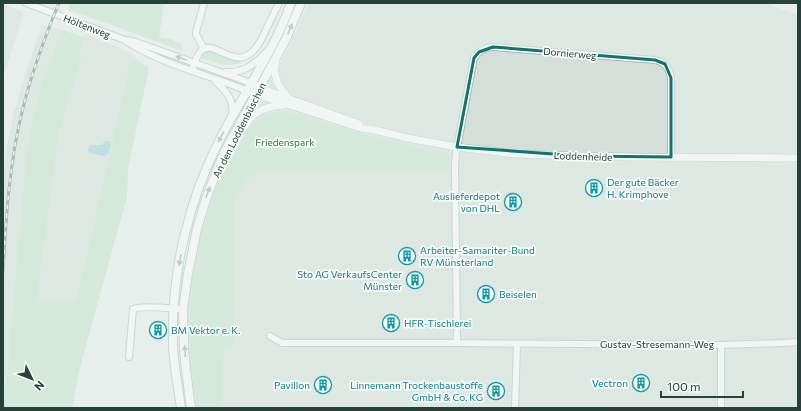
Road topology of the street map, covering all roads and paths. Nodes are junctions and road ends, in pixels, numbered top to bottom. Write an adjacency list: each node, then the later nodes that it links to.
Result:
1 (26, 3): 6 (street, Höltenweg)
2 (204, 3): 8 (street)
3 (279, 3): 8 (street)
4 (291, 3): 7 (main road, An den Loddenbüschen)
5 (301, 3): 9 (main road, An den Loddenbüschen, one-way to 5)
6 (125, 40): 10 (street, Höltenweg, one-way to 6); 11 (street, Höltenweg)
7 (273, 44): 12 (street, Höltenweg); 14 (main road, An den Loddenbüschen)
8 (204, 49): 10 (street)
9 (278, 54): 15 (main road, An den Loddenbüschen); 16 (street)
10 (195, 63): 11 (street); 12 (street, Höltenweg)
11 (192, 71): 13 (street, Höltenweg)
12 (218, 72): 14 (street, Höltenweg)
13 (212, 78): 14 (street, Höltenweg); 17 (street, Höltenweg)
14 (248, 87): 15 (street, Loddenheide); 17 (main road, An den Loddenbüschen)
15 (258, 91): 16 (street, Loddenheide); 19 (main road, An den Loddenbüschen)
16 (287, 102): 18 (street, Loddenheide); 19 (street)
17 (230, 121): 22 (main road, An den Loddenbüschen, one-way to 22)
18 (457, 147): 20 (street, Loddenheide); 20 (street, Dornierweg); 26 (street)
19 (224, 153): 23 (main road, An den Loddenbüschen, one-way to 19)
20 (671, 157): 21 (street, Loddenheide)
21 (798, 158)
22 (174, 308): 23 (street); 29 (street); 30 (main road, An den Loddenbüschen)
23 (184, 309): 31 (main road, An den Loddenbüschen, one-way to 23)
24 (270, 336): 26 (street, Gustav-Stresemann-Weg)
25 (798, 342): 28 (street, Gustav-Stresemann-Weg)
26 (456, 343): 27 (street, Gustav-Stresemann-Weg)
27 (517, 344): 28 (street, Gustav-Stresemann-Weg); 32 (street)
28 (721, 345): 33 (street)
29 (129, 357)
30 (181, 408)
31 (191, 408)
32 (515, 408)
33 (721, 408)

